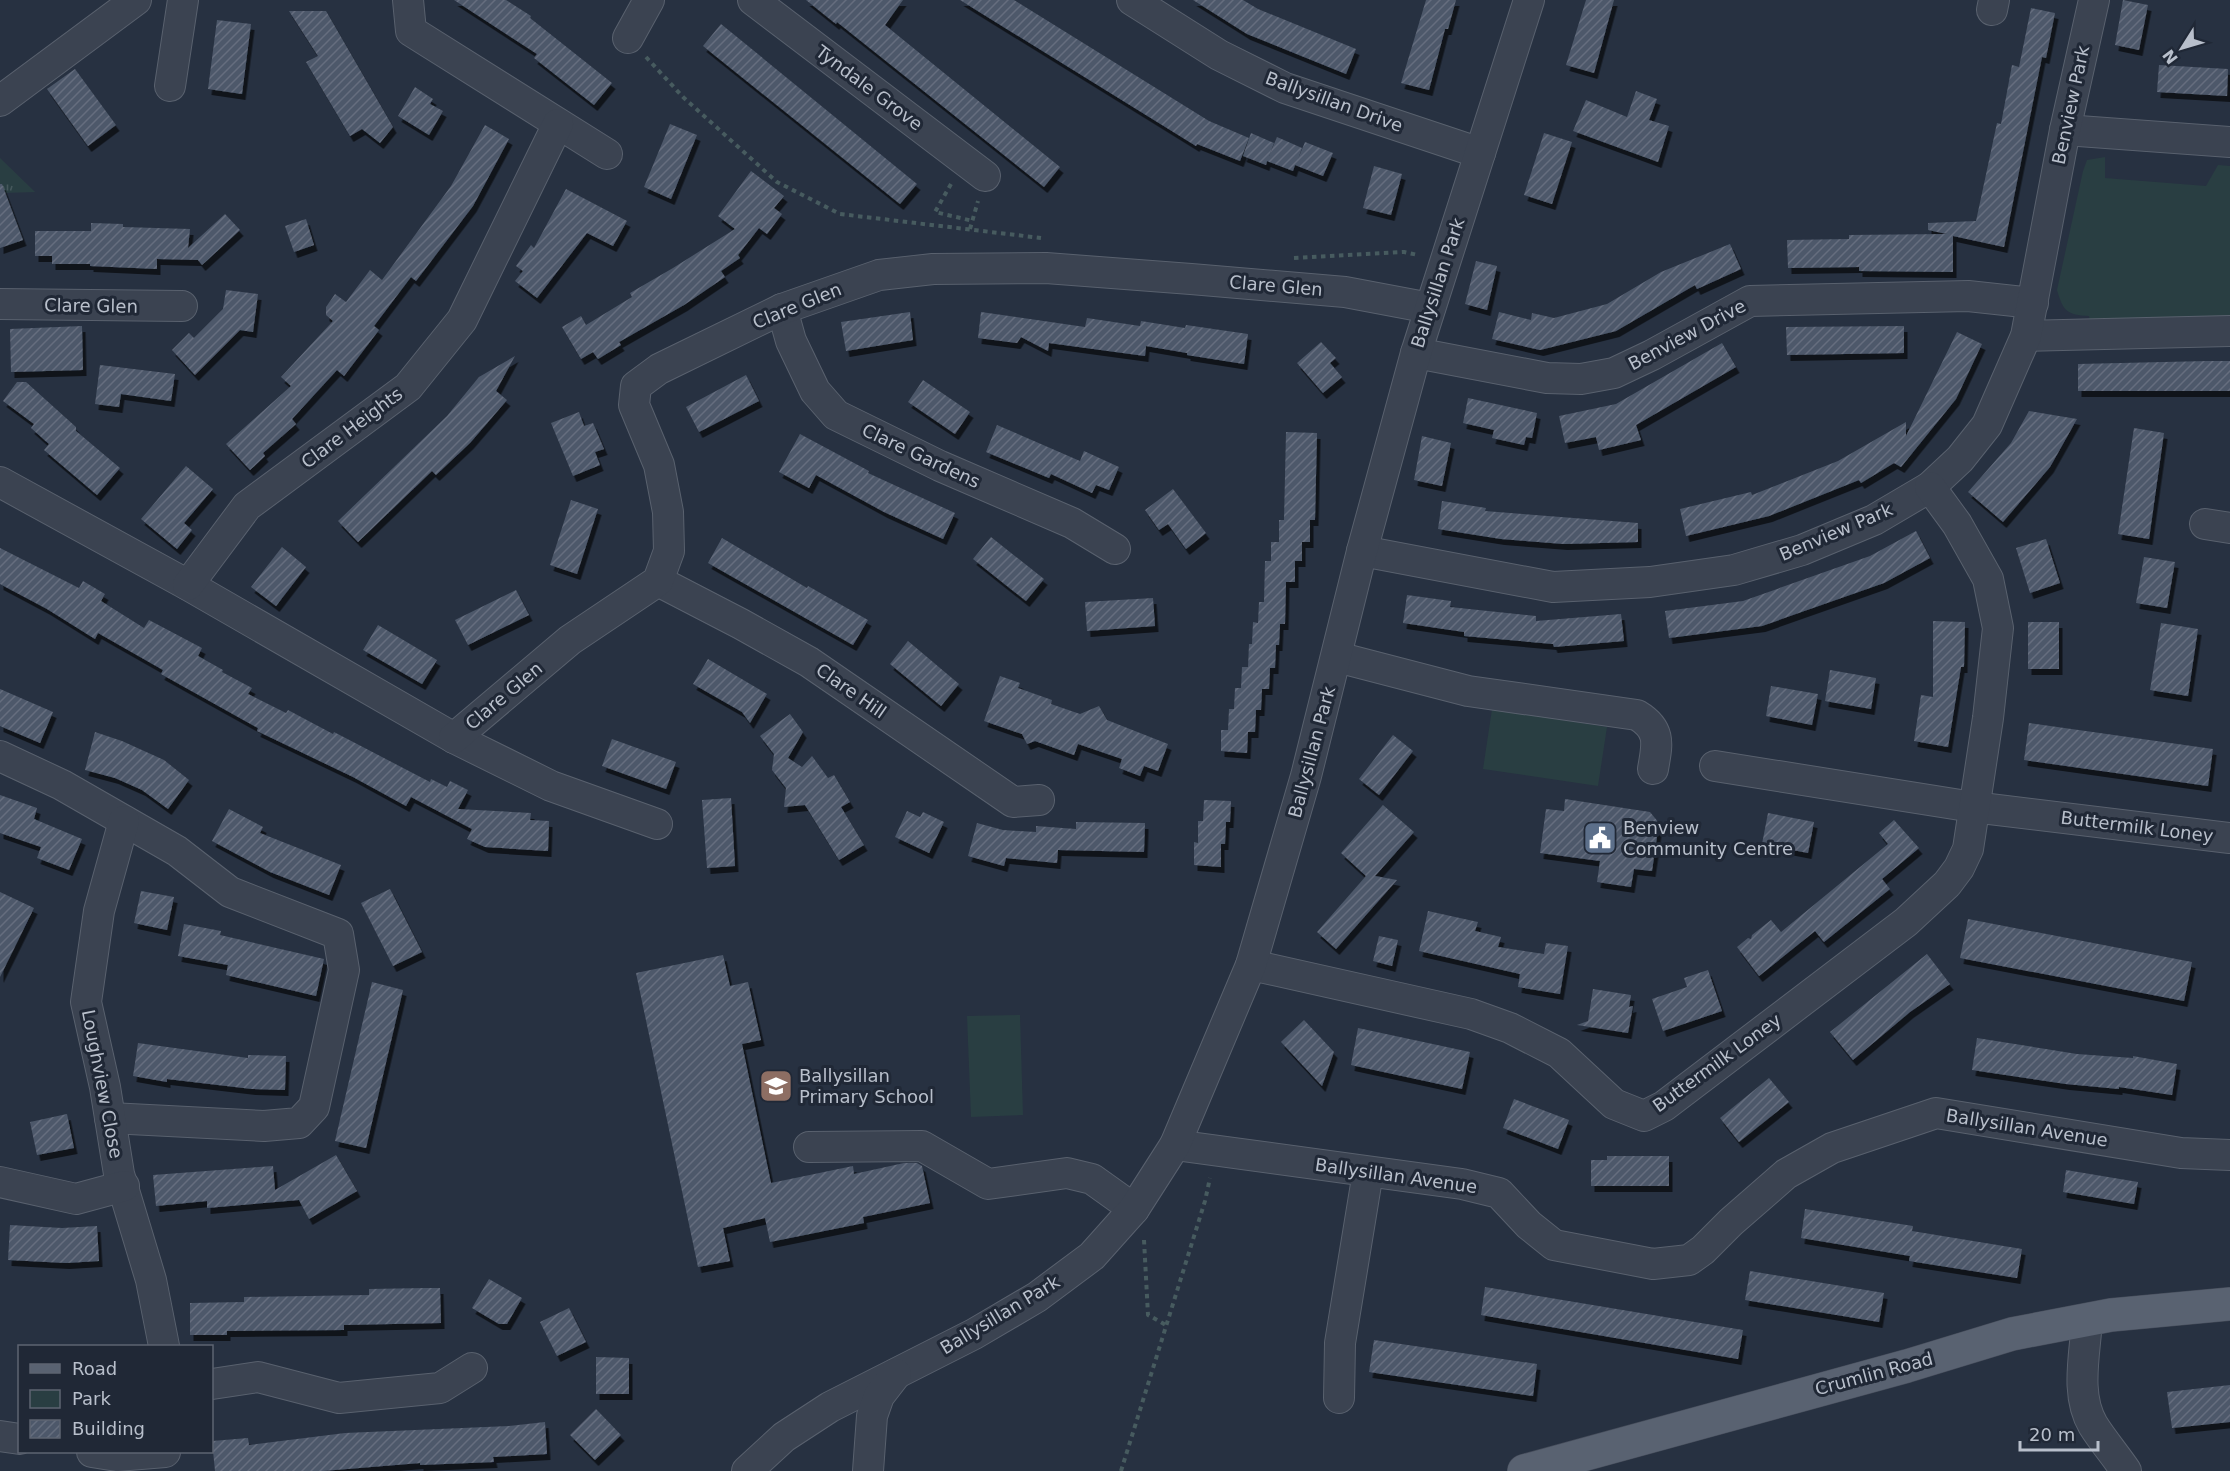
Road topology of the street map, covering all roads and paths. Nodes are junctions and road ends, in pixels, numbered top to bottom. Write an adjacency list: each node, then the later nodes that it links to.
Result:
1 (136, 0): 11 (street)
2 (183, 0): 10 (street)
3 (408, 0): 12 (street)
4 (649, 0): 9 (street)
5 (753, 0): 17 (street, Tyndale Grove)
6 (1132, 0): 15 (street, Ballysillan Drive)
7 (1529, 0): 15 (street, Ballysillan Park)
8 (2094, 0): 13 (street, Benview Park)
9 (628, 38): 18 (path)
10 (170, 86)
11 (0, 101)
12 (558, 124): 16 (street); 34 (street, Clare Heights)
13 (2065, 130): 14 (street); 21 (street, Benview Park)
14 (2230, 142)
15 (1480, 153): 20 (street, Ballysillan Park)
16 (607, 154)
17 (985, 176)
18 (1048, 239)
19 (1292, 258): 20 (path)
20 (1445, 261): 24 (street, Ballysillan Park)
21 (2033, 303): 27 (street, Benview Park); 28 (street, Benview Drive)
22 (0, 304): 23 (street, Clare Glen)
23 (182, 306)
24 (1430, 308): 25 (street, Clare Glen); 28 (street, Ballysillan Park)
25 (782, 309): 31 (street, Clare Gardens); 33 (street, Clare Glen)
26 (2230, 331): 27 (street)
27 (2026, 336): 30 (street, Benview Park)
28 (1416, 353): 32 (street, Ballysillan Park)
29 (0, 483): 34 (street, Clare Glen)
30 (1930, 487): 32 (street, Benview Park); 41 (street, Buttermilk Loney)
31 (1115, 549)
32 (1362, 551): 35 (street, Ballysillan Park)
33 (658, 580): 36 (street, Clare Glen); 40 (street, Clare Hill)
34 (188, 585): 36 (street, Clare Glen)
35 (1337, 657): 39 (street); 45 (street, Ballysillan Park)
36 (453, 738): 43 (street, Clare Glen)
37 (0, 756): 42 (street)
38 (1715, 766): 41 (street, Buttermilk Loney)
39 (1653, 770)
40 (1039, 800)
41 (1973, 807): 44 (street, Buttermilk Loney); 45 (street, Buttermilk Loney)
42 (124, 821): 46 (street, Loughview Close); 46 (street)
43 (657, 824)
44 (2230, 838)
45 (1251, 965): 47 (street, Ballysillan Park)
46 (110, 1118): 53 (street, Loughview Close)
47 (1175, 1145): 49 (street, Ballysillan Avenue); 54 (street, Ballysillan Park)
48 (809, 1147): 54 (street)
49 (1216, 1151): 51 (street, Ballysillan Avenue); 57 (path)
50 (2230, 1155): 51 (street, Ballysillan Avenue)
51 (1368, 1172): 62 (street)
52 (0, 1182): 53 (street)
53 (124, 1186): 58 (street, Loughview Close)
54 (1134, 1209): 57 (path); 60 (street, Ballysillan Park)
55 (2230, 1304): 56 (main road, Crumlin Road)
56 (2087, 1320): 72 (main road, Crumlin Road); 73 (street)
57 (1166, 1324): 71 (path)
58 (164, 1345)
59 (472, 1368): 61 (street)
60 (898, 1372): 69 (street, Ballysillan Park); 70 (street, Ballysillan Park)
61 (213, 1384)
62 (1339, 1398)
63 (0, 1436): 64 (street)
64 (18, 1439)
65 (98, 1453): 66 (street)
66 (153, 1453)
67 (178, 1453): 68 (street)
68 (182, 1471)
69 (747, 1471)
70 (868, 1471)
71 (1121, 1471)
72 (1524, 1471)
73 (2126, 1471)

